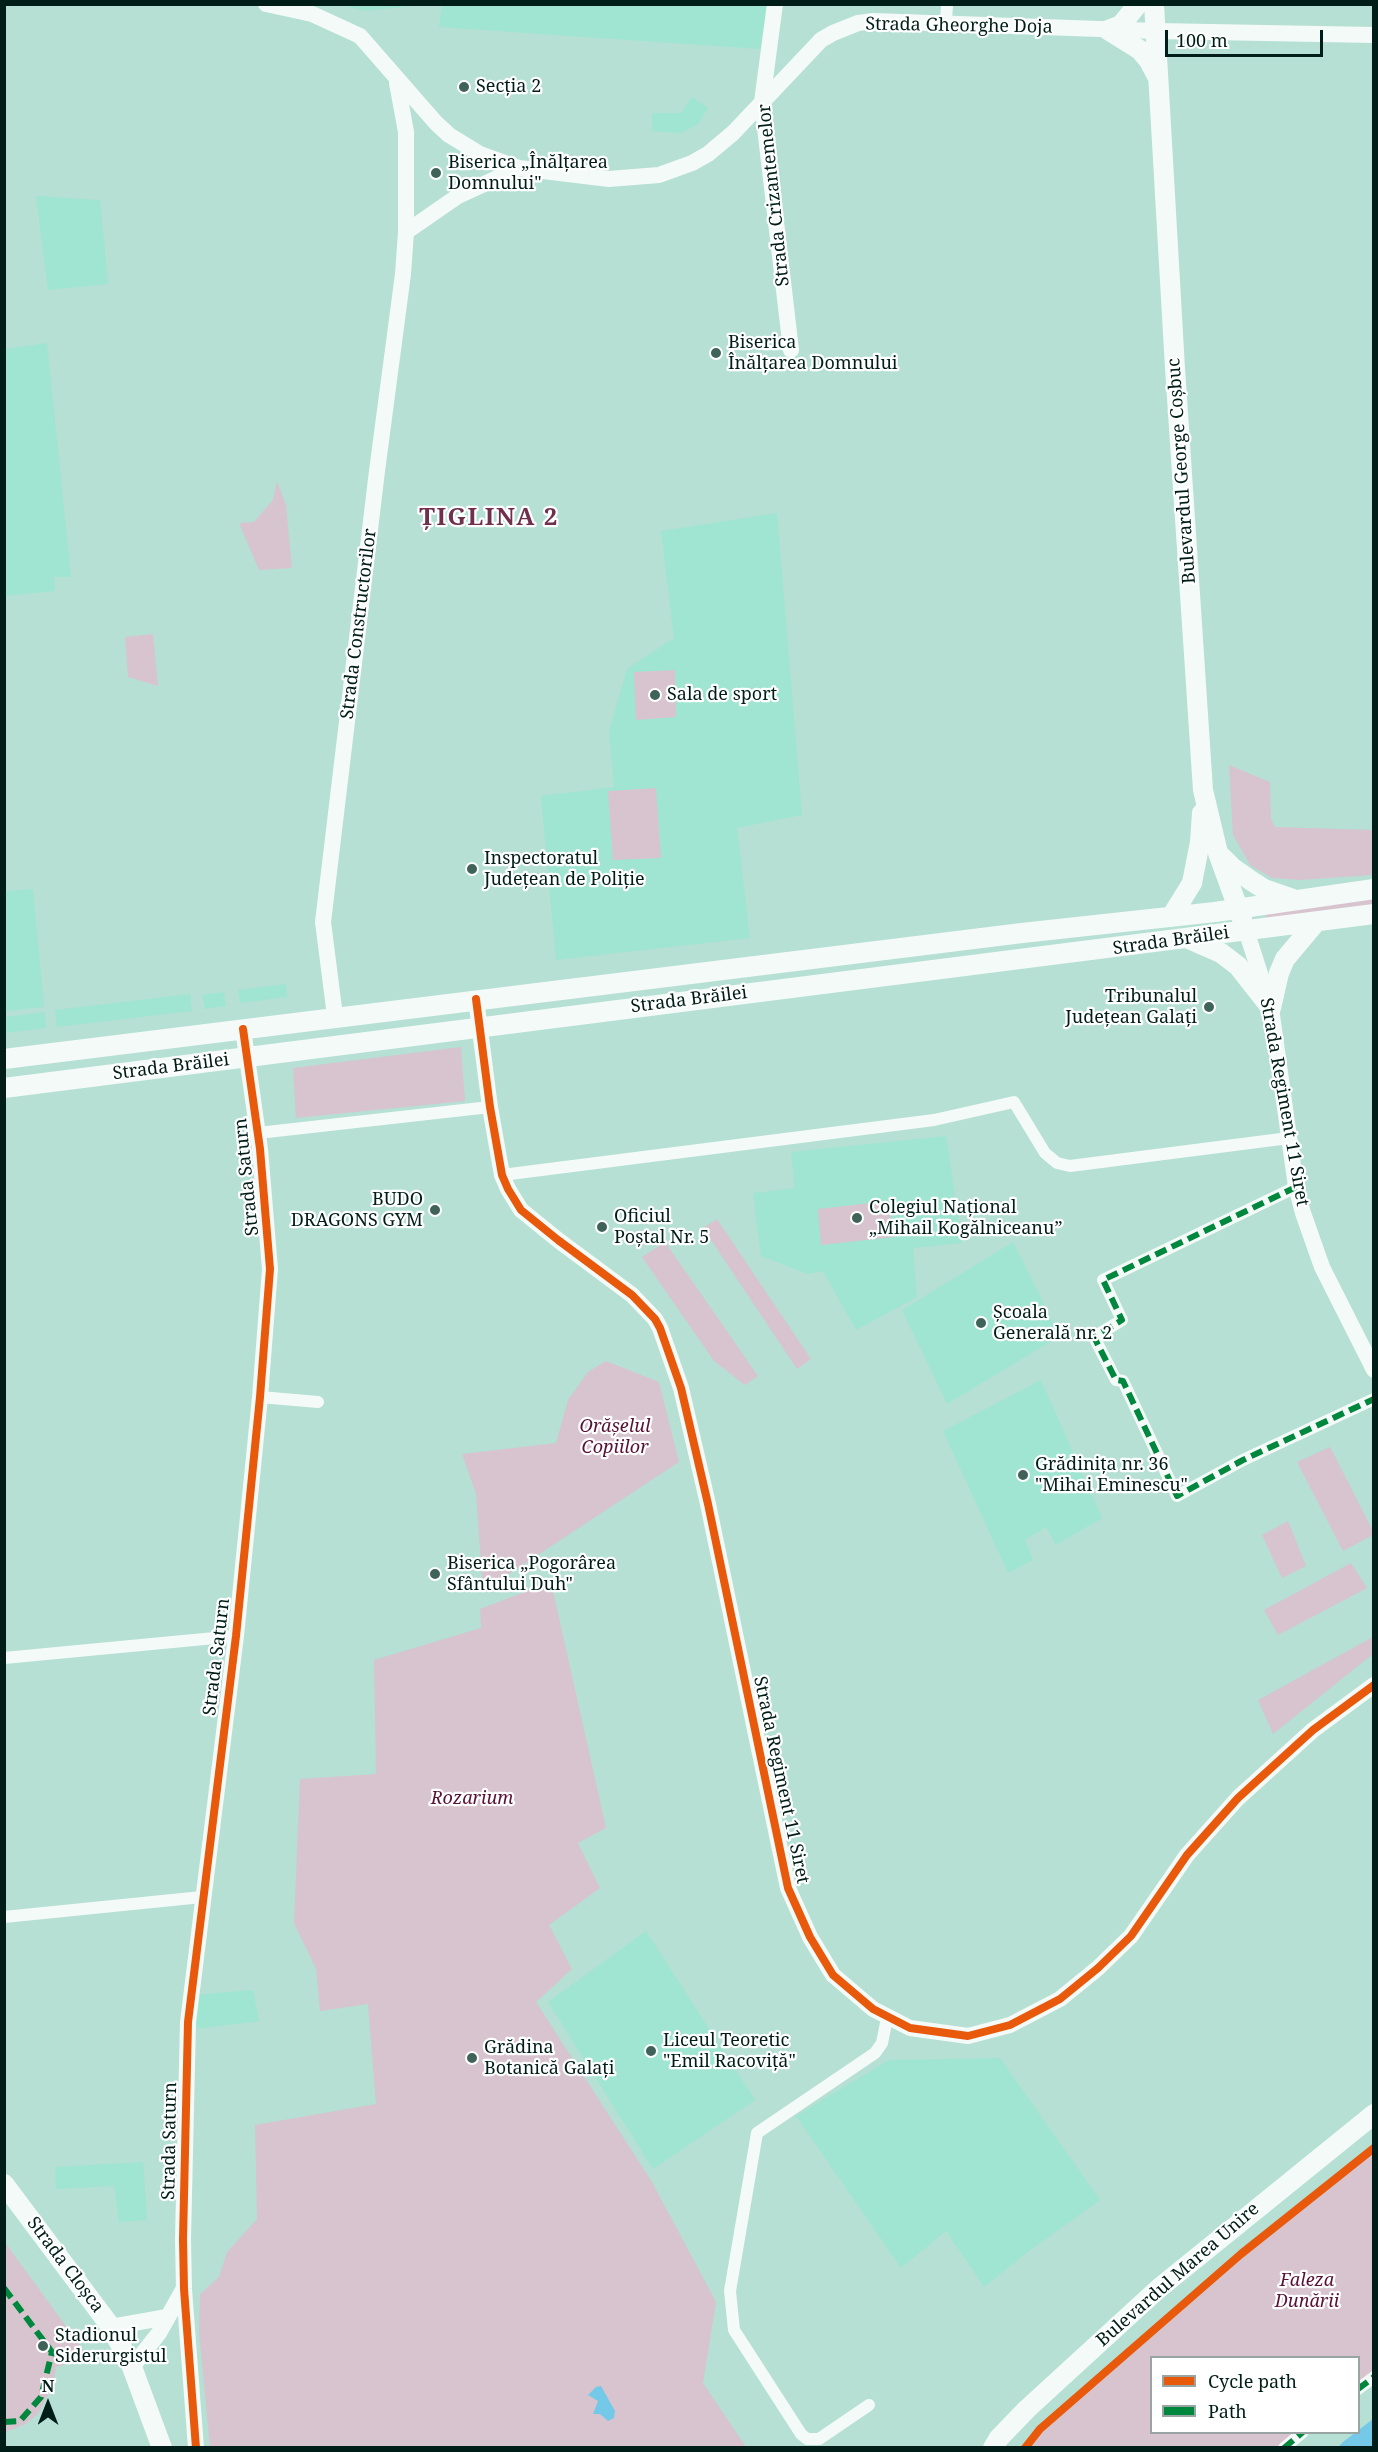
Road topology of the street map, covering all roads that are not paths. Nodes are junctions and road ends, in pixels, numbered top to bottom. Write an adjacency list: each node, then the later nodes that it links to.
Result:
1 (266, 4): 11 (street, Strada Gheorghe Doja)
2 (775, 4): 12 (street, Strada Crizantemelor)
3 (947, 4): 6 (street)
4 (1137, 4): 7 (main road)
5 (1154, 4): 8 (main road, Bulevardul George Coșbuc)
6 (946, 23): 7 (street, Strada Gheorghe Doja); 12 (street, Strada Gheorghe Doja)
7 (1108, 30): 8 (street, Strada Gheorghe Doja); 10 (main road)
8 (1156, 31): 9 (street, Strada Gheorghe Doja); 10 (main road, Bulevardul George Coșbuc)
9 (1374, 35)
10 (1157, 76): 16 (main road, Bulevardul George Coșbuc)
11 (396, 79): 13 (street, Strada Gheorghe Doja); 14 (street, Strada Constructorilor)
12 (762, 102): 13 (street, Strada Gheorghe Doja); 15 (street, Strada Crizantemelor)
13 (519, 168): 14 (street)
14 (406, 232): 28 (street, Strada Constructorilor)
15 (791, 350)
16 (1203, 790): 17 (main road, Bulevardul George Coșbuc); 22 (main road)
17 (1218, 853): 19 (main road); 20 (main road, Bulevardul George Coșbuc)
18 (1374, 889): 19 (main road, Strada Brăilei)
19 (1311, 899): 20 (main road, Strada Brăilei)
20 (1238, 909): 22 (main road, Strada Brăilei); 24 (main road, Bulevardul George Coșbuc)
21 (1374, 914): 23 (main road, Strada Brăilei)
22 (1172, 917): 26 (main road, Strada Brăilei)
23 (1316, 922): 24 (main road, Strada Brăilei); 27 (main road)
24 (1246, 930): 25 (main road, Strada Brăilei); 27 (street, Strada Regiment 11 Siret)
25 (1189, 939): 27 (main road); 29 (main road, Strada Brăilei)
26 (476, 999): 28 (main road, Strada Brăilei); 29 (street, Strada Regiment 11 Siret)
27 (1271, 1008): 36 (street, Strada Regiment 11 Siret)
28 (335, 1016): 30 (main road, Strada Brăilei)
29 (480, 1026): 31 (main road, Strada Brăilei); 34 (street, Strada Regiment 11 Siret)
30 (243, 1029): 31 (street, Strada Saturn); 32 (main road, Strada Brăilei)
31 (247, 1057): 33 (main road, Strada Brăilei); 35 (street, Strada Saturn)
32 (4, 1059)
33 (4, 1088)
34 (490, 1107): 35 (street); 37 (street, Strada Regiment 11 Siret)
35 (258, 1133): 40 (street, Strada Saturn)
36 (1289, 1138): 37 (street); 38 (street, Strada Regiment 11 Siret)
37 (502, 1175): 48 (street, Strada Regiment 11 Siret)
38 (1296, 1187): 39 (street, Strada Regiment 11 Siret); 41 (street)
39 (1374, 1370)
40 (260, 1397): 42 (street); 43 (street, Strada Saturn)
41 (1374, 1399)
42 (318, 1402)
43 (236, 1636): 44 (street); 46 (street, Strada Saturn)
44 (4, 1658)
45 (1374, 1685): 48 (street, Strada Regiment 11 Siret)
46 (202, 1897): 47 (street); 51 (street, Strada Saturn)
47 (4, 1917)
48 (887, 2018): 57 (street)
49 (1374, 2114): 61 (main road, Bulevardul Marea Unire)
50 (4, 2184): 53 (main road, Strada Cloșca)
51 (184, 2289): 52 (street); 60 (street, Strada Saturn)
52 (167, 2317): 53 (street); 54 (street)
53 (111, 2327): 54 (main road, Strada Cloșca)
54 (132, 2367): 59 (main road, Strada Cloșca)
55 (1374, 2377): 56 (street)
56 (1360, 2388)
57 (869, 2406)
58 (1303, 2434): 62 (street)
59 (162, 2448)
60 (196, 2448)
61 (993, 2448)
62 (1284, 2448)

